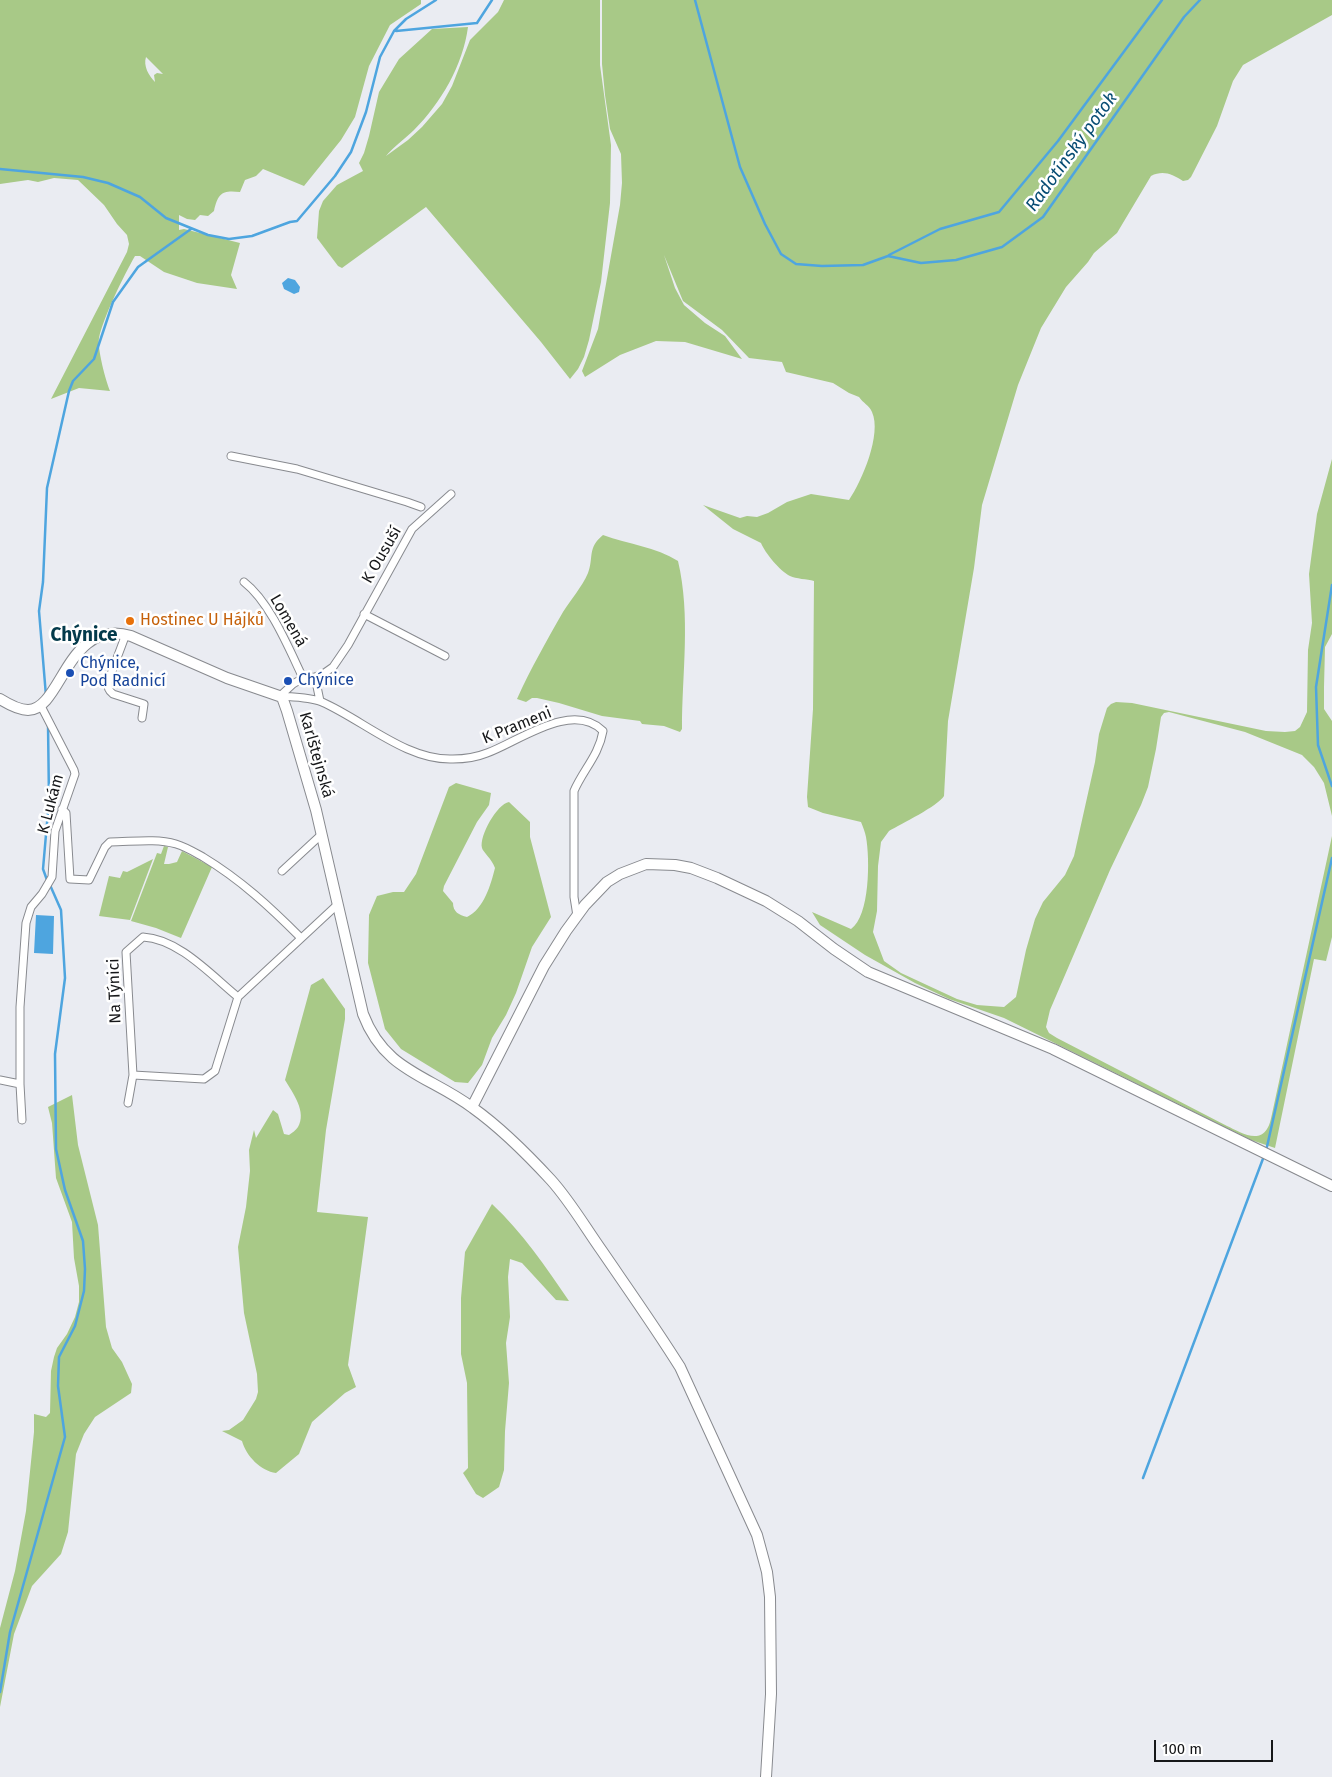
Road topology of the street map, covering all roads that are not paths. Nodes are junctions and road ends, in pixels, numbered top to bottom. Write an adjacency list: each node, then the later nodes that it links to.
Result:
1 (231, 456): 3 (street)
2 (451, 494): 5 (street, K Ousuší)
3 (421, 507)
4 (244, 582): 9 (street, Lomená)
5 (364, 614): 7 (street); 8 (street, K Ousuší)
6 (126, 634): 10 (main road, Karlštejnská); 13 (main road, Karlštejnská); 14 (street)
7 (445, 656)
8 (315, 677): 9 (street); 12 (street)
9 (302, 678): 10 (street)
10 (280, 696): 12 (street); 16 (main road, Karlštejnská)
11 (0, 699): 13 (main road)
12 (320, 701): 19 (street, K Prameni)
13 (41, 706): 15 (street, K Lukám)
14 (142, 718)
15 (62, 809): 20 (street); 24 (street, K Lukám)
16 (322, 834): 17 (street); 18 (main road, Karlštejnská)
17 (282, 871)
18 (337, 904): 20 (street); 26 (main road, Karlštejnská)
19 (577, 916): 26 (main road); 28 (main road)
20 (301, 938): 21 (street)
21 (238, 998): 22 (street); 22 (street, Na Týnici)
22 (133, 1075): 25 (street, Na Týnici)
23 (0, 1080): 24 (street)
24 (20, 1084): 27 (street, K Lukám)
25 (128, 1103)
26 (472, 1107): 29 (main road, Karlštejnská)
27 (22, 1120)
28 (1332, 1186)
29 (766, 1777)

